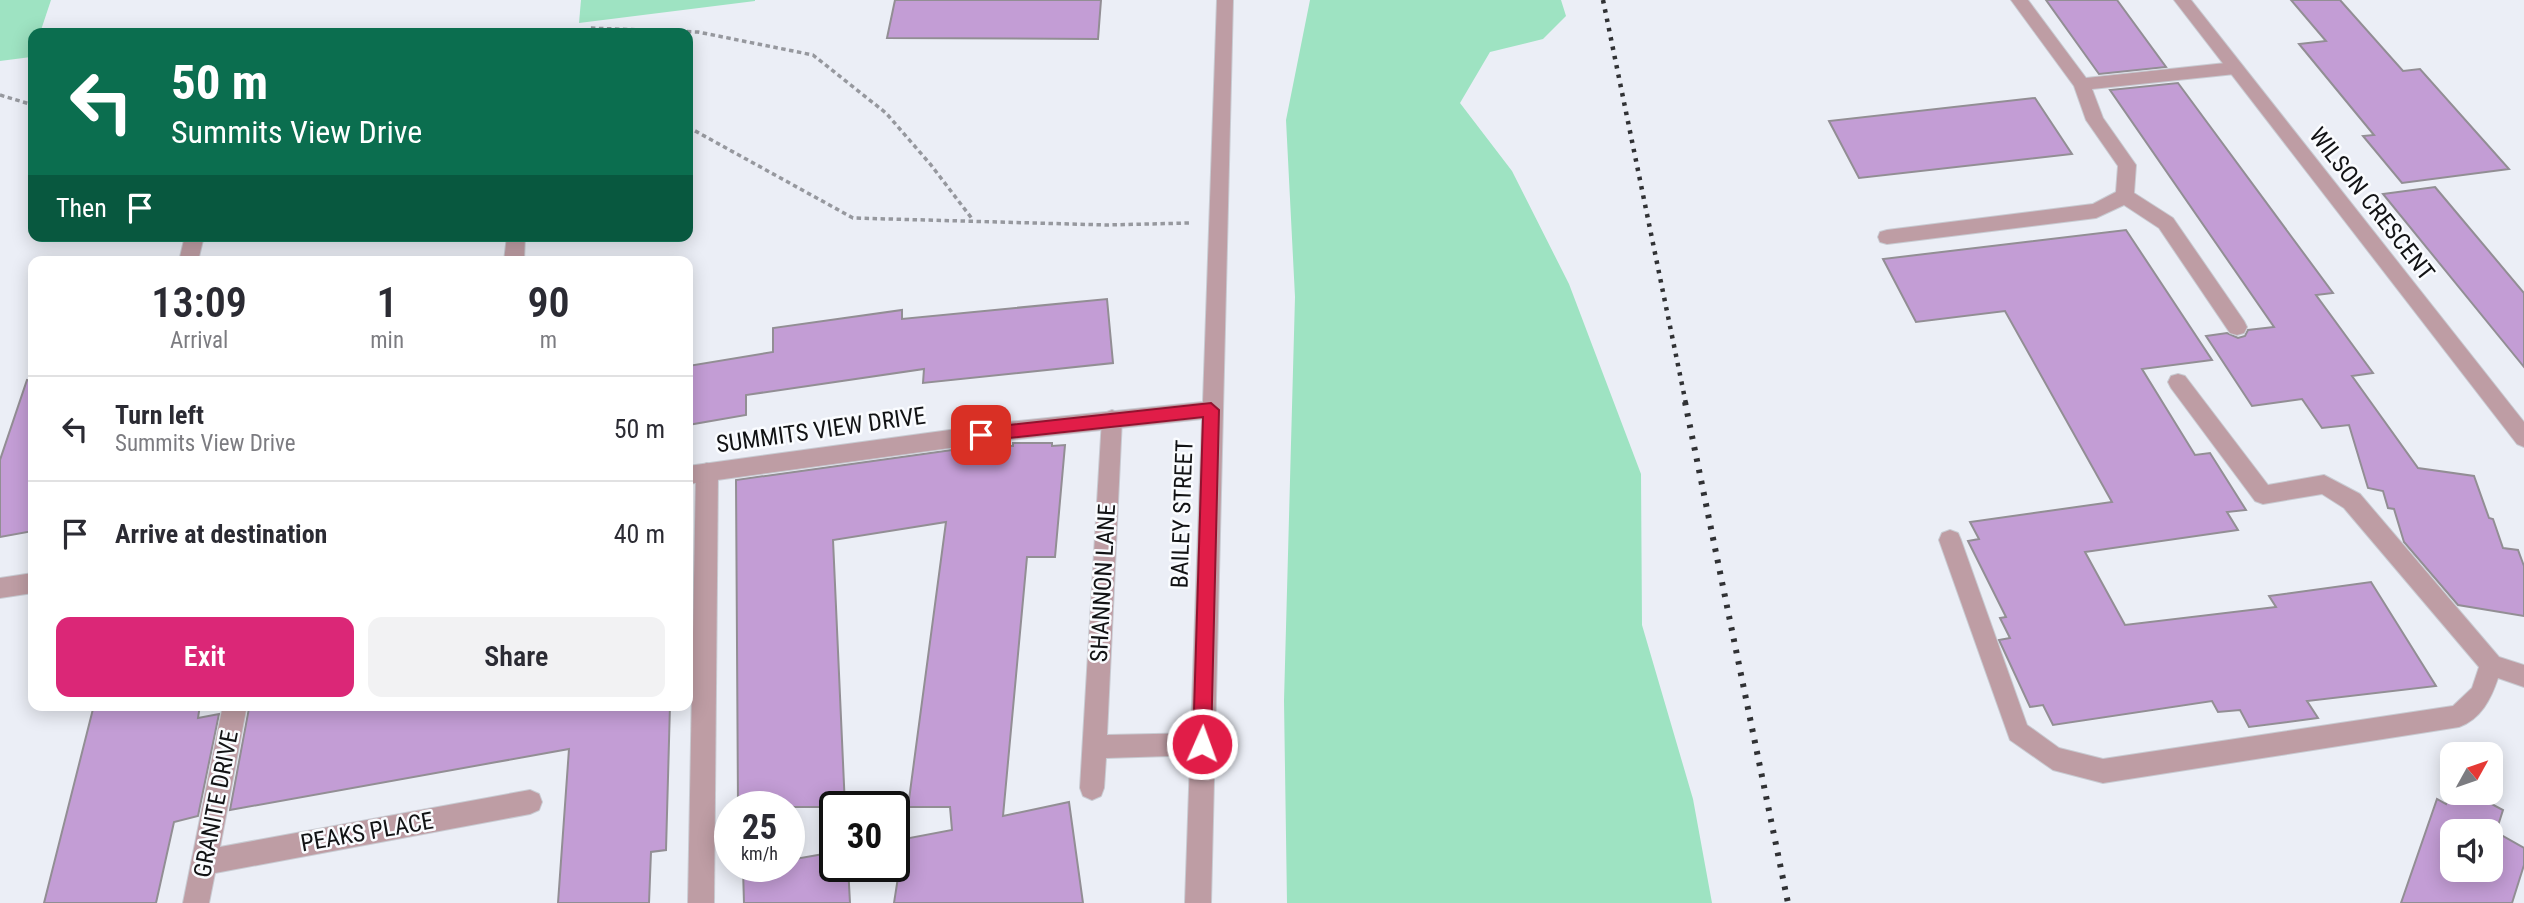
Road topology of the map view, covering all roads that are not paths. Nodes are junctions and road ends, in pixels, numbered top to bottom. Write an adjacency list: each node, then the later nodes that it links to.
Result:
1 (1225, 0): 10 (street, BAILEY STREET)
2 (2019, 0): 5 (street)
3 (2182, 0): 4 (street, WILSON CRESCENT)
4 (2235, 68): 5 (street); 12 (street, WILSON CRESCENT)
5 (2082, 84): 6 (street)
6 (2125, 196): 7 (street); 8 (street)
7 (1886, 237)
8 (2237, 327)
9 (2178, 382): 17 (street)
10 (1211, 410): 11 (street, SUMMITS VIEW DRIVE); 20 (street, BAILEY STREET)
11 (1112, 419): 13 (street, SUMMITS VIEW DRIVE); 21 (street, SHANNON LANE)
12 (2524, 438)
13 (697, 474): 26 (street)
14 (1950, 540): 17 (street)
15 (28, 584): 16 (street)
16 (0, 588)
17 (2491, 665): 18 (street)
18 (2524, 676)
19 (234, 711): 24 (street, GRANITE DRIVE)
20 (1202, 744): 21 (street); 27 (street, BAILEY STREET)
21 (1094, 747): 22 (street, SHANNON LANE)
22 (1092, 788)
23 (530, 802): 24 (street, PEAKS PLACE)
24 (205, 862): 25 (street, GRANITE DRIVE)
25 (196, 903)
26 (701, 903)
27 (1198, 903)

